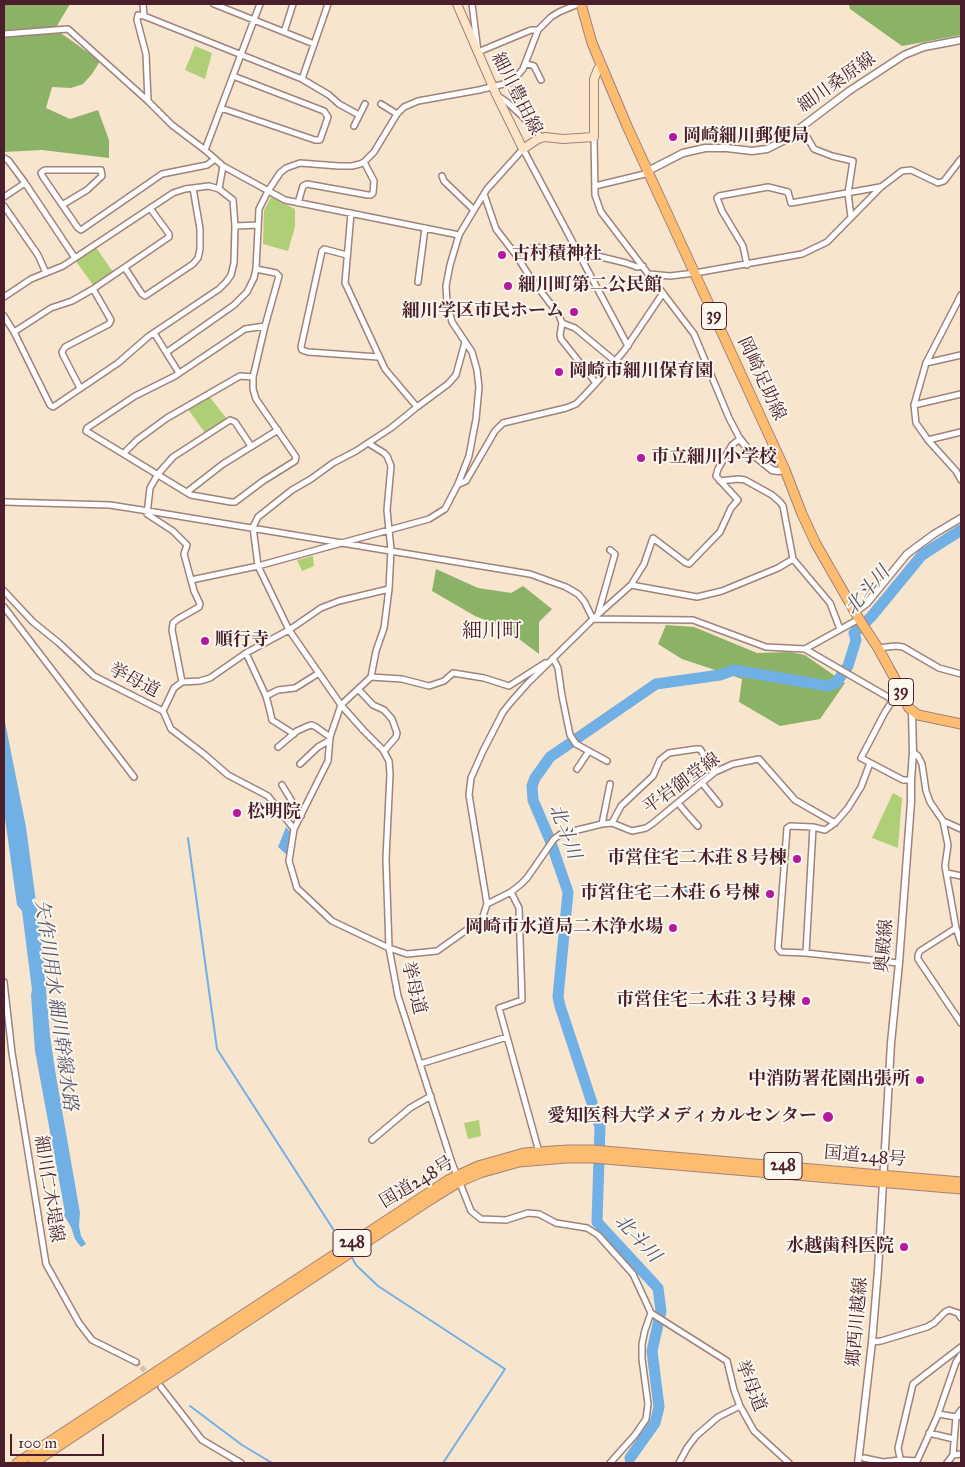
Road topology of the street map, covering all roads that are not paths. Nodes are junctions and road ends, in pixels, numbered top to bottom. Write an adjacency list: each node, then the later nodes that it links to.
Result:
1 (143, 4): 10 (street)
2 (214, 4): 9 (street)
3 (260, 4): 11 (street)
4 (293, 4): 13 (street)
5 (328, 4): 16 (street)
6 (457, 4): 17 (main road, 細川豊田線)
7 (472, 4): 17 (street)
8 (580, 4): 12 (street); 20 (main road, 岡崎足助線 / 39)
9 (226, 6): 11 (street)
10 (144, 16): 18 (street); 25 (street)
11 (254, 20): 13 (street); 18 (street)
12 (538, 30): 17 (street); 19 (street)
13 (284, 32): 16 (street)
14 (4, 34): 25 (street)
15 (961, 40): 32 (street, 細川桑原線)
16 (314, 44): 22 (street)
17 (478, 52): 24 (main road, 細川豊田線)
18 (242, 54): 21 (street); 22 (street)
19 (525, 64): 23 (street); 24 (street)
20 (601, 65): 33 (main road); 42 (main road, 岡崎足助線 / 39)
21 (233, 76): 28 (street); 28 (street)
22 (302, 79): 30 (street)
23 (541, 80)
24 (494, 91): 29 (street); 34 (street); 35 (main road, 細川豊田線)
25 (148, 101): 36 (street)
26 (365, 104): 30 (street)
27 (382, 104): 29 (street)
28 (221, 108): 36 (street)
29 (398, 114): 40 (street)
30 (359, 115): 31 (street)
31 (354, 126)
32 (801, 127): 42 (street, 細川桑原線); 50 (street)
33 (594, 137): 34 (main road, 細川豊田線); 45 (street)
34 (542, 138): 35 (main road, 細川豊田線)
35 (523, 149): 51 (street); 65 (street)
36 (205, 150): 38 (street)
37 (4, 158): 44 (street)
38 (215, 159): 41 (street); 54 (street)
39 (961, 159): 46 (street)
40 (364, 162): 49 (street); 53 (street)
41 (223, 166): 48 (street); 49 (street)
42 (648, 172): 45 (street); 73 (main road, 岡崎足助線 / 39)
43 (442, 176): 57 (street)
44 (25, 183): 52 (street); 67 (street)
45 (595, 186): 69 (street)
46 (881, 187): 50 (street); 59 (street)
47 (193, 188): 48 (street); 56 (street); 70 (street)
48 (219, 189): 61 (street)
49 (268, 190): 53 (street); 60 (street)
50 (848, 193): 59 (street); 68 (street)
51 (484, 194): 57 (street); 81 (street)
52 (4, 197)
53 (298, 203): 58 (street)
54 (62, 205): 54 (street)
55 (4, 206): 72 (street)
56 (150, 208): 67 (street); 70 (street)
57 (474, 210): 63 (street)
58 (351, 213): 62 (street); 66 (street)
59 (850, 217): 68 (street)
60 (258, 225): 61 (street); 71 (street)
61 (235, 226): 84 (street)
62 (425, 228): 63 (street); 75 (street)
63 (459, 235): 85 (street)
64 (534, 247): 65 (street)
65 (577, 251): 69 (street); 86 (street)
66 (347, 254): 89 (street); 89 (street)
67 (75, 258): 72 (street)
68 (747, 265): 73 (street)
69 (643, 266): 74 (street)
70 (125, 268): 76 (street)
71 (256, 269): 82 (street); 87 (street)
72 (46, 272): 79 (street)
73 (695, 273): 74 (street); 106 (main road, 岡崎足助線 / 39)
74 (650, 274): 77 (street)
75 (418, 282)
76 (93, 289): 83 (street); 95 (street)
77 (663, 293): 86 (street); 101 (street)
78 (961, 295): 91 (street)
79 (4, 297)
80 (4, 316): 83 (street)
81 (562, 323): 90 (street); 94 (street)
82 (265, 326): 92 (street); 93 (street)
83 (14, 332): 95 (street)
84 (154, 333): 87 (street); 95 (street)
85 (465, 342): 98 (street); 111 (street)
86 (628, 346): 90 (street)
87 (167, 352): 92 (street)
88 (961, 355): 91 (street)
89 (378, 357): 98 (street)
90 (616, 362): 94 (street)
91 (926, 363): 97 (street)
92 (179, 373): 105 (street)
93 (253, 377): 99 (street); 105 (street)
94 (596, 384): 111 (street)
95 (80, 388)
96 (961, 394): 97 (street)
97 (914, 406): 102 (street)
98 (417, 407): 103 (street)
99 (278, 430): 104 (street); 112 (street)
100 (961, 432): 102 (street)
101 (740, 439): 106 (street); 110 (street)
102 (928, 440): 107 (street)
103 (368, 443): 116 (street); 117 (street)
104 (251, 446): 108 (street); 112 (street)
105 (124, 454): 108 (street)
106 (785, 470): 130 (main road, 岡崎足助線 / 39)
107 (958, 470): 109 (street)
108 (158, 474): 112 (street); 114 (street)
109 (961, 480)
110 (720, 481): 121 (street); 124 (street)
111 (458, 484): 117 (street)
112 (187, 492)
113 (4, 502): 114 (street)
114 (148, 510): 116 (street); 123 (street)
115 (961, 518): 130 (street)
116 (253, 527): 118 (street); 122 (street)
117 (388, 530): 118 (street); 119 (street)
118 (341, 543): 119 (street); 122 (street)
119 (391, 550): 125 (street); 129 (street)
120 (610, 550): 128 (street)
121 (793, 560): 124 (street); 131 (street)
122 (258, 566): 123 (street); 132 (street)
123 (192, 580): 140 (street)
124 (631, 585): 128 (street)
125 (389, 589): 132 (street); 139 (street)
126 (4, 591): 146 (street, 挙母道)
127 (4, 607): 160 (street)
128 (598, 615): 129 (street)
129 (593, 620): 134 (street); 136 (street)
130 (860, 620): 131 (street); 133 (main road, 岡崎足助線 / 39)
131 (840, 629): 134 (street)
132 (289, 630): 135 (street); 137 (street)
133 (878, 648): 138 (street); 144 (main road, 岡崎足助線 / 39)
134 (805, 649): 143 (street)
135 (246, 653): 140 (street); 142 (street)
136 (554, 658): 139 (street); 153 (street); 179 (street)
137 (319, 673): 142 (street); 145 (street)
138 (961, 674)
139 (371, 677): 141 (street)
140 (182, 682): 146 (street)
141 (358, 689): 145 (street); 152 (street)
142 (266, 696): 149 (street)
143 (893, 700): 144 (street); 156 (street)
144 (906, 701): 147 (main road, 岡崎足助線 / 39)
145 (341, 705): 150 (street); 152 (street)
146 (163, 711): 174 (street, 挙母道)
147 (912, 712): 148 (main road, 39); 154 (street, 奥殿線)
148 (961, 724)
149 (294, 734): 150 (street); 151 (street)
150 (330, 738): 157 (street); 167 (street)
151 (278, 747)
152 (384, 751): 182 (street)
153 (589, 751): 155 (street); 158 (street)
154 (913, 752): 161 (street, 奥殿線); 168 (street)
155 (607, 761)
156 (870, 763): 161 (street); 170 (street)
157 (300, 764)
158 (577, 769)
159 (715, 772): 162 (street, 平岩御堂線); 169 (street); 170 (street, 平岩御堂線)
160 (134, 777)
161 (911, 780): 184 (street, 奥殿線)
162 (702, 783): 165 (street, 平岩御堂線); 166 (street)
163 (610, 784): 171 (street)
164 (282, 785): 167 (street)
165 (678, 803): 169 (street, 平岩御堂線); 172 (street)
166 (719, 804)
167 (300, 816): 174 (street)
168 (943, 822): 175 (street); 176 (street)
169 (612, 823): 171 (street, 平岩御堂線)
170 (835, 823): 173 (street)
171 (602, 824): 178 (street, 平岩御堂線)
172 (698, 826)
173 (813, 827): 183 (street); 183 (street)
174 (294, 829): 182 (street, 挙母道)
175 (961, 829)
176 (947, 873): 177 (street); 180 (street)
177 (961, 876)
178 (511, 892): 179 (street); 187 (street)
179 (487, 904): 182 (street)
180 (956, 928): 181 (street); 186 (street)
181 (961, 943)
182 (389, 948): 188 (street, 挙母道)
183 (806, 953): 184 (street)
184 (899, 963): 194 (street, 奥殿線)
185 (4, 982): 202 (street, 細川仁木堤線)
186 (961, 1023)
187 (507, 1037): 188 (street); 191 (street)
188 (420, 1064): 189 (street, 挙母道)
189 (431, 1096): 190 (street); 193 (street, 挙母道)
190 (372, 1140)
191 (540, 1152): 192 (main road, 国道248号 / 248); 193 (main road, 国道248号 / 248)
192 (593, 1154): 193 (main road, 国道248号 / 248); 194 (main road, 国道248号 / 248)
193 (458, 1178): 197 (street, 挙母道); 204 (main road, 国道248号 / 248)
194 (884, 1179): 195 (main road, 国道248号 / 248); 196 (main road, 国道248号 / 248); 199 (street, 郷西川越線)
195 (961, 1182)
196 (961, 1190)
197 (651, 1313): 205 (street, 挙母道); 219 (street)
198 (960, 1313): 199 (street)
199 (872, 1342): 222 (street, 郷西川越線)
200 (961, 1347): 215 (street)
201 (960, 1359): 207 (street)
202 (136, 1362)
203 (161, 1387): 218 (street)
204 (134, 1390): 216 (main road, 国道248号 / 248); 217 (main road, 国道248号 / 248)
205 (740, 1406): 220 (street); 221 (street, 挙母道)
206 (961, 1410): 208 (street)
207 (938, 1414): 208 (street); 209 (street)
208 (959, 1417): 210 (street)
209 (929, 1433): 210 (street); 214 (street)
210 (954, 1439): 212 (street)
211 (961, 1454): 212 (street)
212 (953, 1455): 224 (street)
213 (864, 1458): 215 (street)
214 (917, 1461): 215 (street); 223 (street)
215 (900, 1462)
216 (17, 1463)
217 (33, 1463)
218 (241, 1463)
219 (610, 1463)
220 (679, 1463)
221 (790, 1463)
222 (858, 1463)
223 (923, 1463)
224 (947, 1463)

